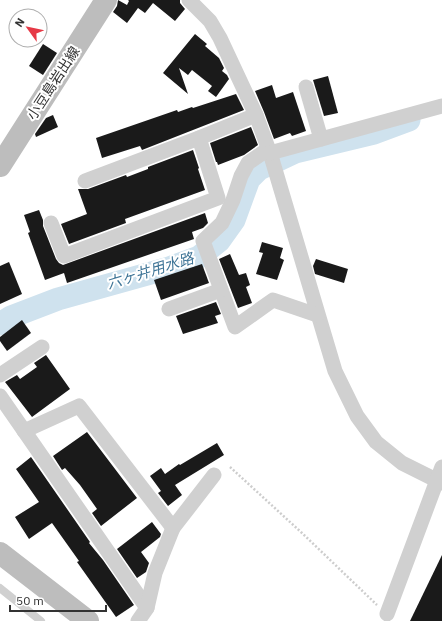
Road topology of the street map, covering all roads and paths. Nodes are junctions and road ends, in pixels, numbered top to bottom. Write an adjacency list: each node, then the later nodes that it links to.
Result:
1 (106, 0): 9 (main road, 小豆島岩出線)
2 (189, 0): 5 (street)
3 (306, 87): 7 (street)
4 (442, 106): 7 (street)
5 (256, 115): 6 (street); 8 (street)
6 (199, 138): 10 (street); 11 (street)
7 (321, 139): 8 (street)
8 (271, 156): 12 (street); 14 (street)
9 (0, 166)
10 (84, 181)
11 (51, 223)
12 (221, 290): 13 (street); 14 (street)
13 (169, 309)
14 (318, 315): 21 (street)
15 (42, 347): 16 (street)
16 (0, 374)
17 (0, 396): 18 (street)
18 (24, 431): 22 (street); 25 (street)
19 (230, 467): 26 (path)
20 (214, 475): 22 (street)
21 (440, 477): 26 (street)
22 (173, 528): 25 (street)
23 (0, 553): 28 (main road)
24 (0, 588): 27 (lane)
25 (148, 608): 29 (street)
26 (387, 614)
27 (41, 621)
28 (88, 621)
29 (138, 621)

